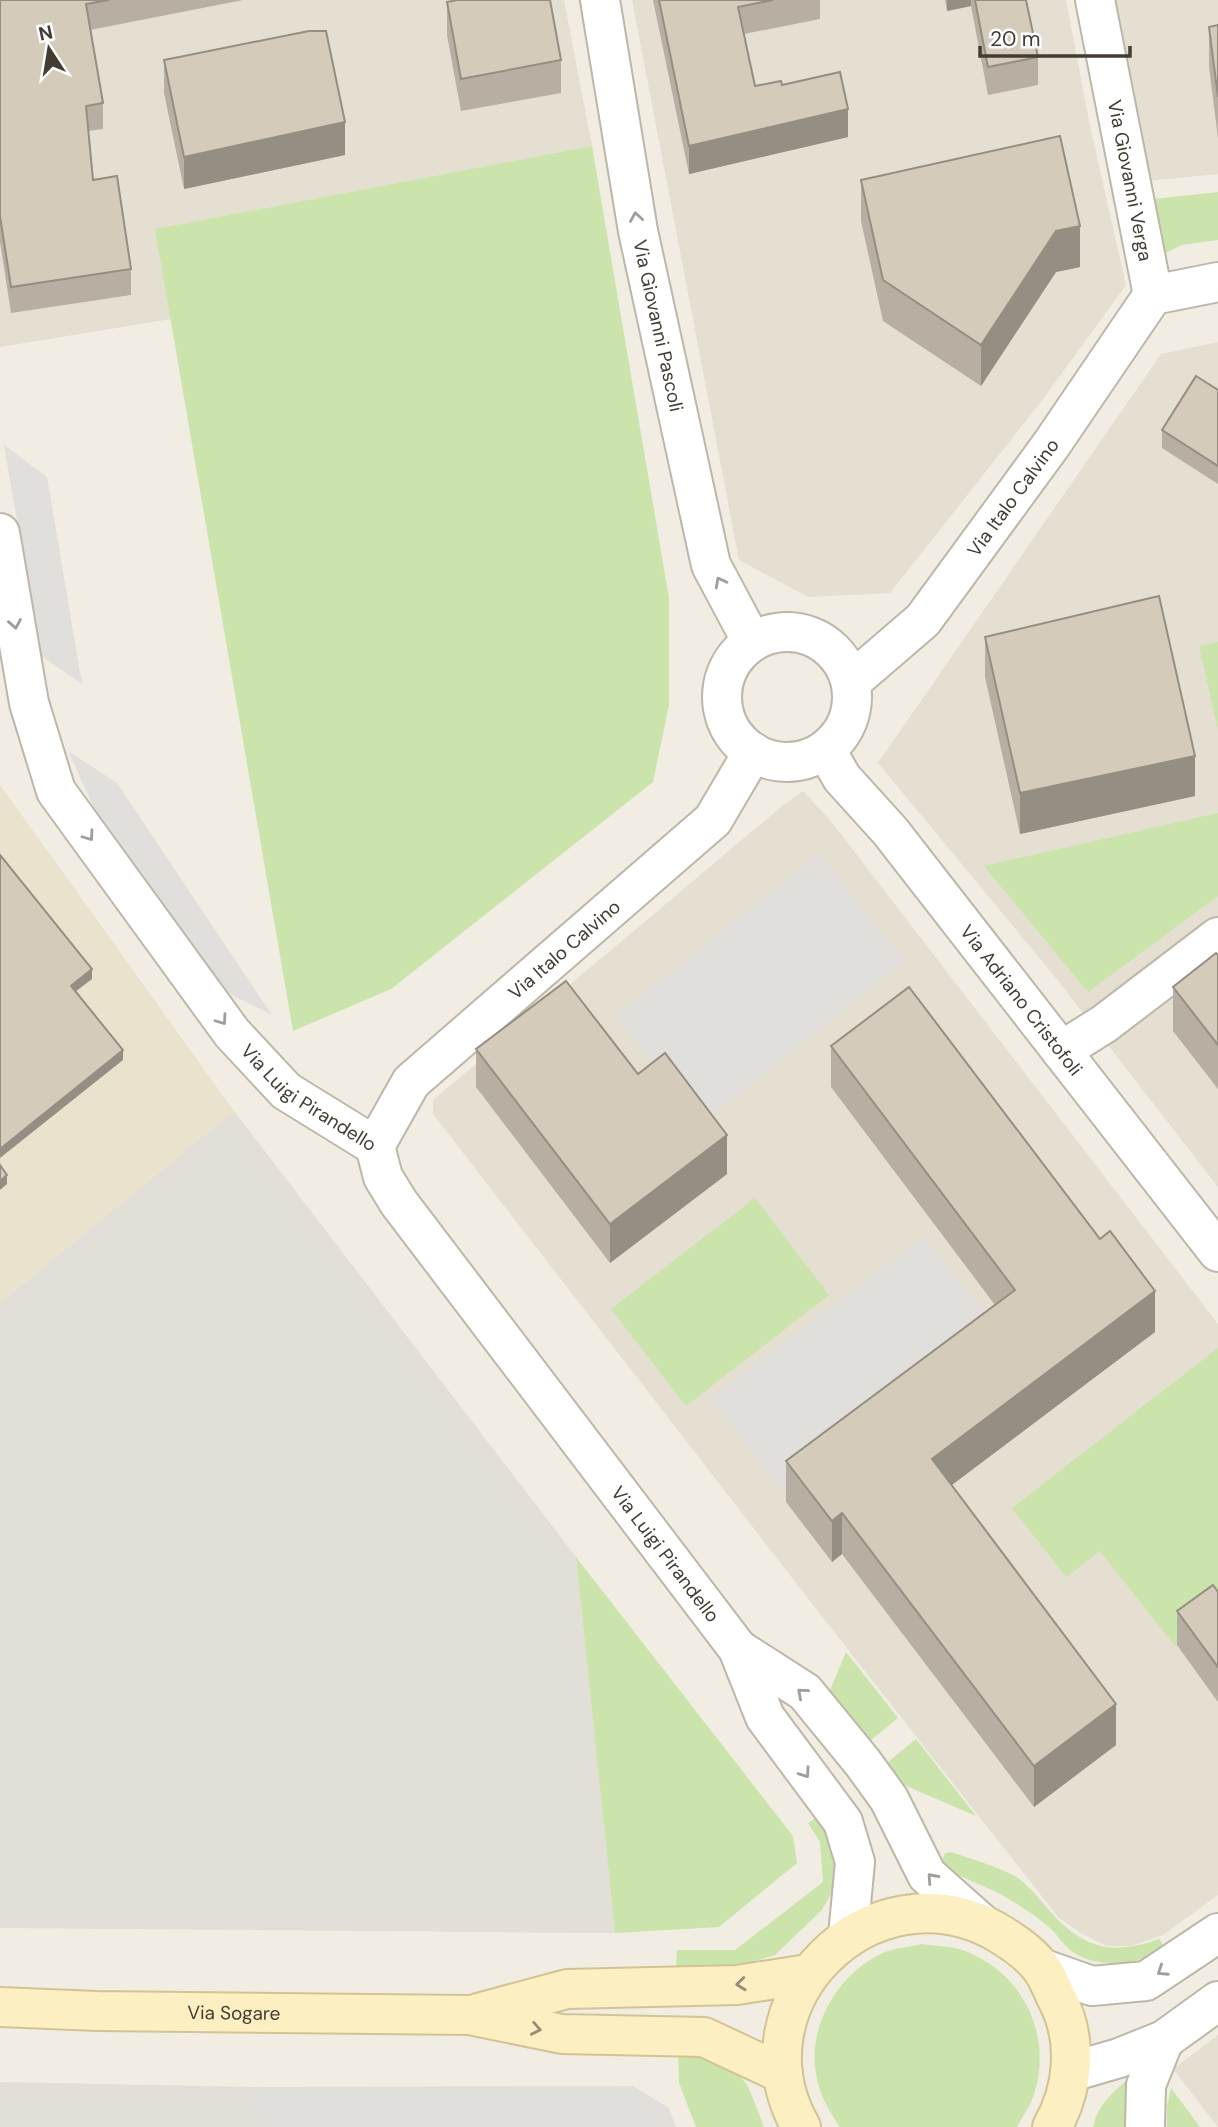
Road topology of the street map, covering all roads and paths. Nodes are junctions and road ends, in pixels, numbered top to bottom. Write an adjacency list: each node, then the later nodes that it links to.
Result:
1 (600, 0): 6 (street, Via Giovanni Pascoli, one-way to 1)
2 (1095, 0): 4 (street, Via Giovanni Verga)
3 (1218, 282): 4 (street)
4 (1153, 295): 7 (street, Via Italo Calvino)
5 (0, 533): 12 (street, Via Luigi Pirandello, one-way to 12)
6 (752, 642): 7 (street); 9 (street)
7 (851, 682): 8 (street)
8 (826, 750): 9 (street); 11 (street, Via Adriano Cristofoli)
9 (753, 752): 12 (street, Via Italo Calvino)
10 (1218, 937): 11 (street)
11 (1061, 1051): 13 (street, Via Adriano Cristofoli)
12 (375, 1146): 14 (street, Via Luigi Pirandello)
13 (1218, 1252)
14 (738, 1649): 15 (street, Via Luigi Pirandello, one-way to 14); 17 (street, Via Luigi Pirandello, one-way to 17)
15 (982, 1924): 17 (street); 18 (street)
16 (1218, 1933): 18 (street, one-way to 18)
17 (848, 1936): 19 (street)
18 (1041, 1968): 24 (street)
19 (808, 1975): 22 (street, Via Sogare, one-way to 22); 25 (street)
20 (1218, 2001): 23 (street)
21 (0, 2007): 22 (street, Via Sogare)
22 (469, 2015): 25 (street, Via Sogare, one-way to 25)
23 (1164, 2040): 24 (street); 28 (street)
24 (1071, 2072): 26 (street)
25 (783, 2074): 27 (street)
26 (1060, 2122)
27 (801, 2127)
28 (1145, 2127)

